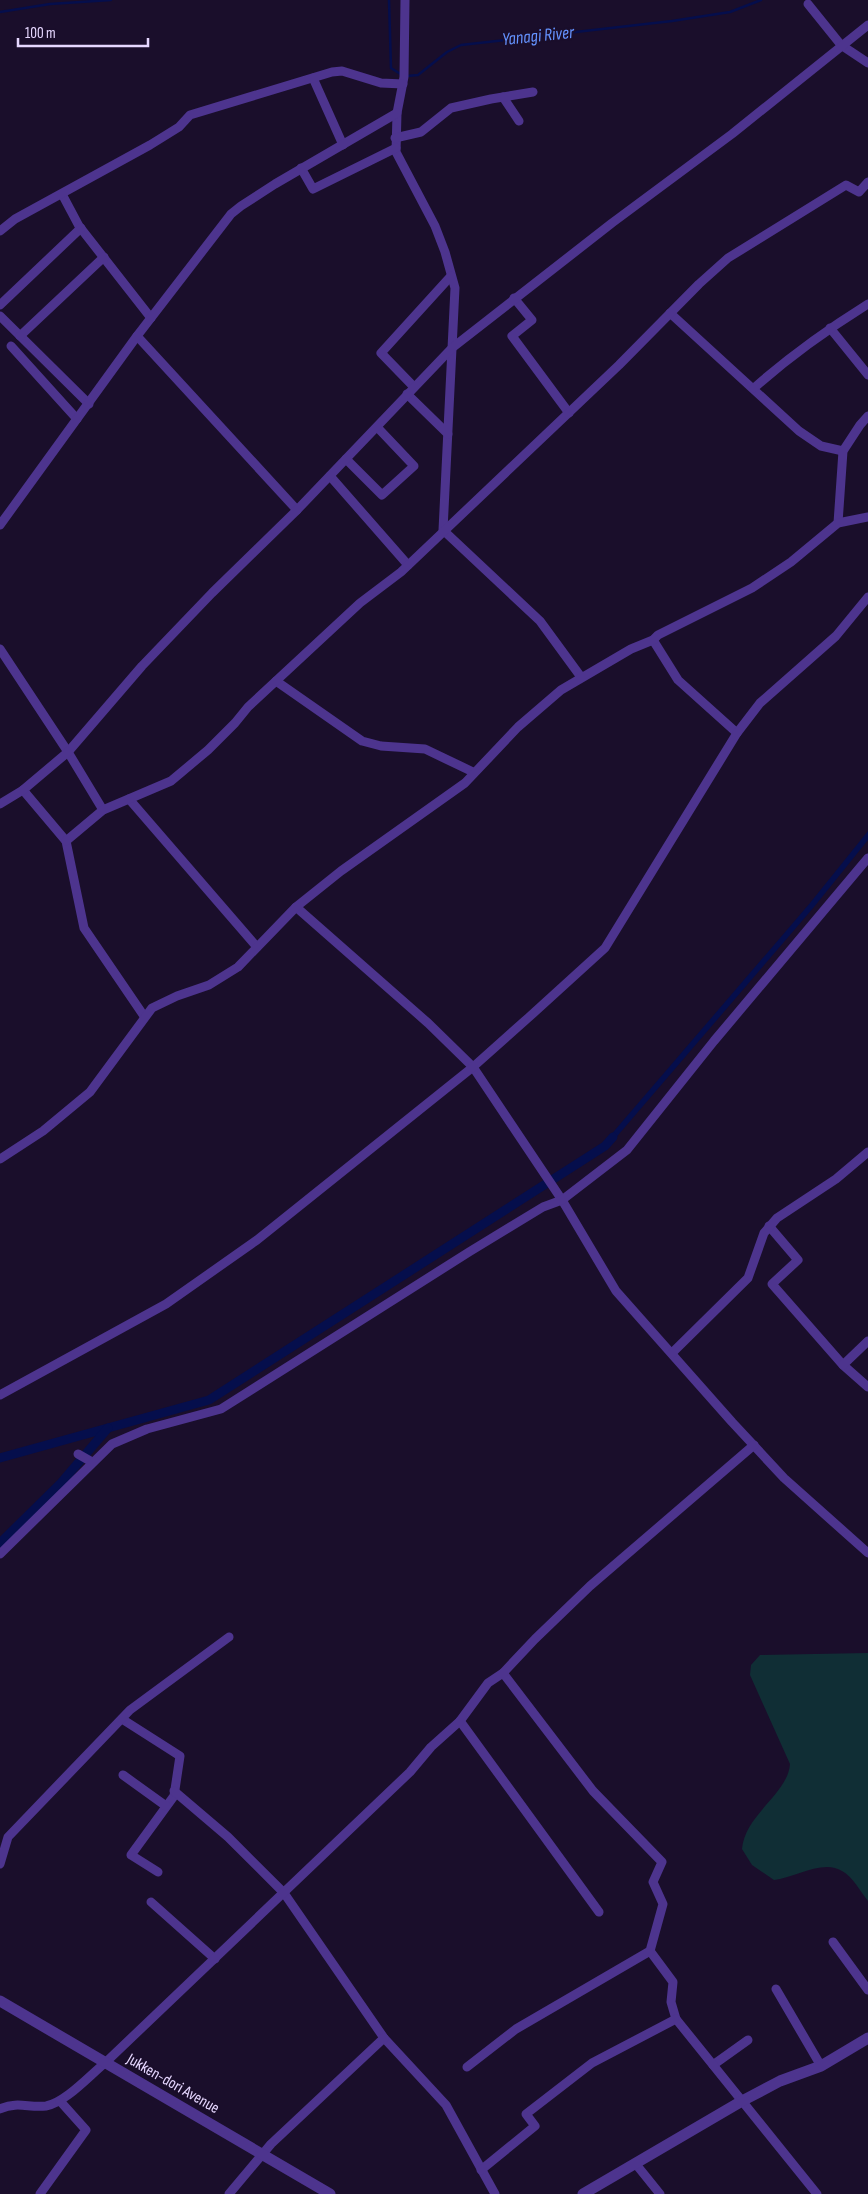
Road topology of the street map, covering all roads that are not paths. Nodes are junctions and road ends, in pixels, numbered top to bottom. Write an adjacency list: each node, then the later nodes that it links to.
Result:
1 (405, 0): 7 (street)
2 (808, 4): 4 (street)
3 (868, 25): 4 (street)
4 (841, 45): 5 (street); 21 (street)
5 (868, 63)
6 (313, 78): 7 (street); 13 (street); 16 (street)
7 (403, 84): 10 (street)
8 (532, 92): 9 (street)
9 (503, 97): 11 (street); 12 (street)
10 (397, 114): 12 (street); 13 (street)
11 (519, 121)
12 (395, 143): 14 (street); 20 (street)
13 (343, 145): 14 (street)
14 (301, 168): 26 (street)
15 (868, 182): 24 (street)
16 (62, 194): 17 (street); 18 (street)
17 (81, 228): 19 (street); 22 (street)
18 (0, 231)
19 (104, 258): 26 (street); 28 (street)
20 (451, 276): 31 (street); 33 (street)
21 (514, 298): 31 (street); 37 (street)
22 (0, 304)
23 (868, 304): 27 (street)
24 (670, 313): 34 (street); 37 (street)
25 (0, 316): 28 (street)
26 (151, 318): 29 (street)
27 (830, 328): 32 (street); 34 (street)
28 (20, 336): 36 (street)
29 (137, 336): 36 (street); 45 (street)
30 (11, 346): 39 (street)
31 (452, 348): 33 (street); 41 (street)
32 (868, 375)
33 (414, 387): 35 (street)
34 (754, 388): 42 (street)
35 (407, 394): 40 (street); 41 (street)
36 (89, 404): 39 (street)
37 (569, 413): 49 (street)
38 (868, 416): 42 (street)
39 (78, 419): 48 (street)
40 (377, 427): 43 (street); 43 (street)
41 (448, 434): 49 (street)
42 (843, 450): 47 (street)
43 (346, 459): 44 (street)
44 (330, 476): 45 (street); 50 (street)
45 (297, 510): 57 (street)
46 (868, 517): 47 (street)
47 (838, 523): 52 (street)
48 (0, 525)
49 (443, 530): 50 (street); 54 (street)
50 (408, 566): 55 (street)
51 (868, 597): 56 (street)
52 (653, 640): 54 (street); 56 (street)
53 (0, 649): 57 (street)
54 (581, 677): 58 (street)
55 (276, 681): 58 (street); 60 (street)
56 (737, 733): 68 (street)
57 (68, 752): 59 (street); 62 (street)
58 (473, 772): 65 (street)
59 (23, 790): 61 (street); 63 (street)
60 (129, 799): 62 (street); 66 (street)
61 (0, 804)
62 (103, 810): 63 (street)
63 (66, 841): 67 (street)
64 (868, 858): 71 (street)
65 (296, 907): 66 (street); 68 (street)
66 (257, 947): 67 (street)
67 (144, 1016): 70 (street)
68 (473, 1067): 71 (street); 77 (street)
69 (868, 1152): 72 (street)
70 (0, 1159)
71 (562, 1200): 74 (street); 80 (street)
72 (769, 1226): 74 (street); 75 (street)
73 (868, 1341): 75 (street)
74 (672, 1353): 78 (street)
75 (843, 1365): 76 (street)
76 (868, 1387)
77 (0, 1395)
78 (754, 1446): 81 (street); 84 (street)
79 (78, 1454): 80 (street)
80 (92, 1462): 82 (street)
81 (868, 1553)
82 (0, 1554)
83 (229, 1637): 85 (street)
84 (503, 1673): 86 (street); 96 (street)
85 (122, 1718): 88 (street); 90 (street)
86 (460, 1721): 92 (street); 94 (street)
87 (123, 1775): 89 (street)
88 (174, 1791): 89 (street); 92 (street)
89 (166, 1806): 91 (street)
90 (0, 1864)
91 (158, 1872)
92 (284, 1894): 97 (street); 102 (street)
93 (151, 1902): 97 (street)
94 (600, 1912)
95 (833, 1942): 99 (street)
96 (650, 1951): 101 (street); 108 (street)
97 (215, 1959): 105 (street)
98 (776, 1989): 107 (street)
99 (868, 1990)
100 (0, 2001): 105 (street, Jukken-dori Avenue)
101 (676, 2019): 106 (street); 114 (street)
102 (384, 2038): 112 (street); 114 (street)
103 (868, 2038): 107 (street)
104 (748, 2040): 106 (street)
105 (105, 2063): 109 (street); 112 (street, Jukken-dori Avenue)
106 (714, 2065): 110 (street)
107 (821, 2066): 110 (street)
108 (467, 2067)
109 (60, 2101): 111 (street); 115 (street)
110 (742, 2101): 113 (street); 121 (street)
111 (0, 2110)
112 (261, 2154): 116 (street); 117 (street, Jukken-dori Avenue)
113 (636, 2163): 119 (street); 120 (street)
114 (481, 2170): 118 (street)
115 (40, 2194)
116 (229, 2194)
117 (330, 2194)
118 (495, 2194)
119 (582, 2194)
120 (660, 2194)
121 (817, 2194)

